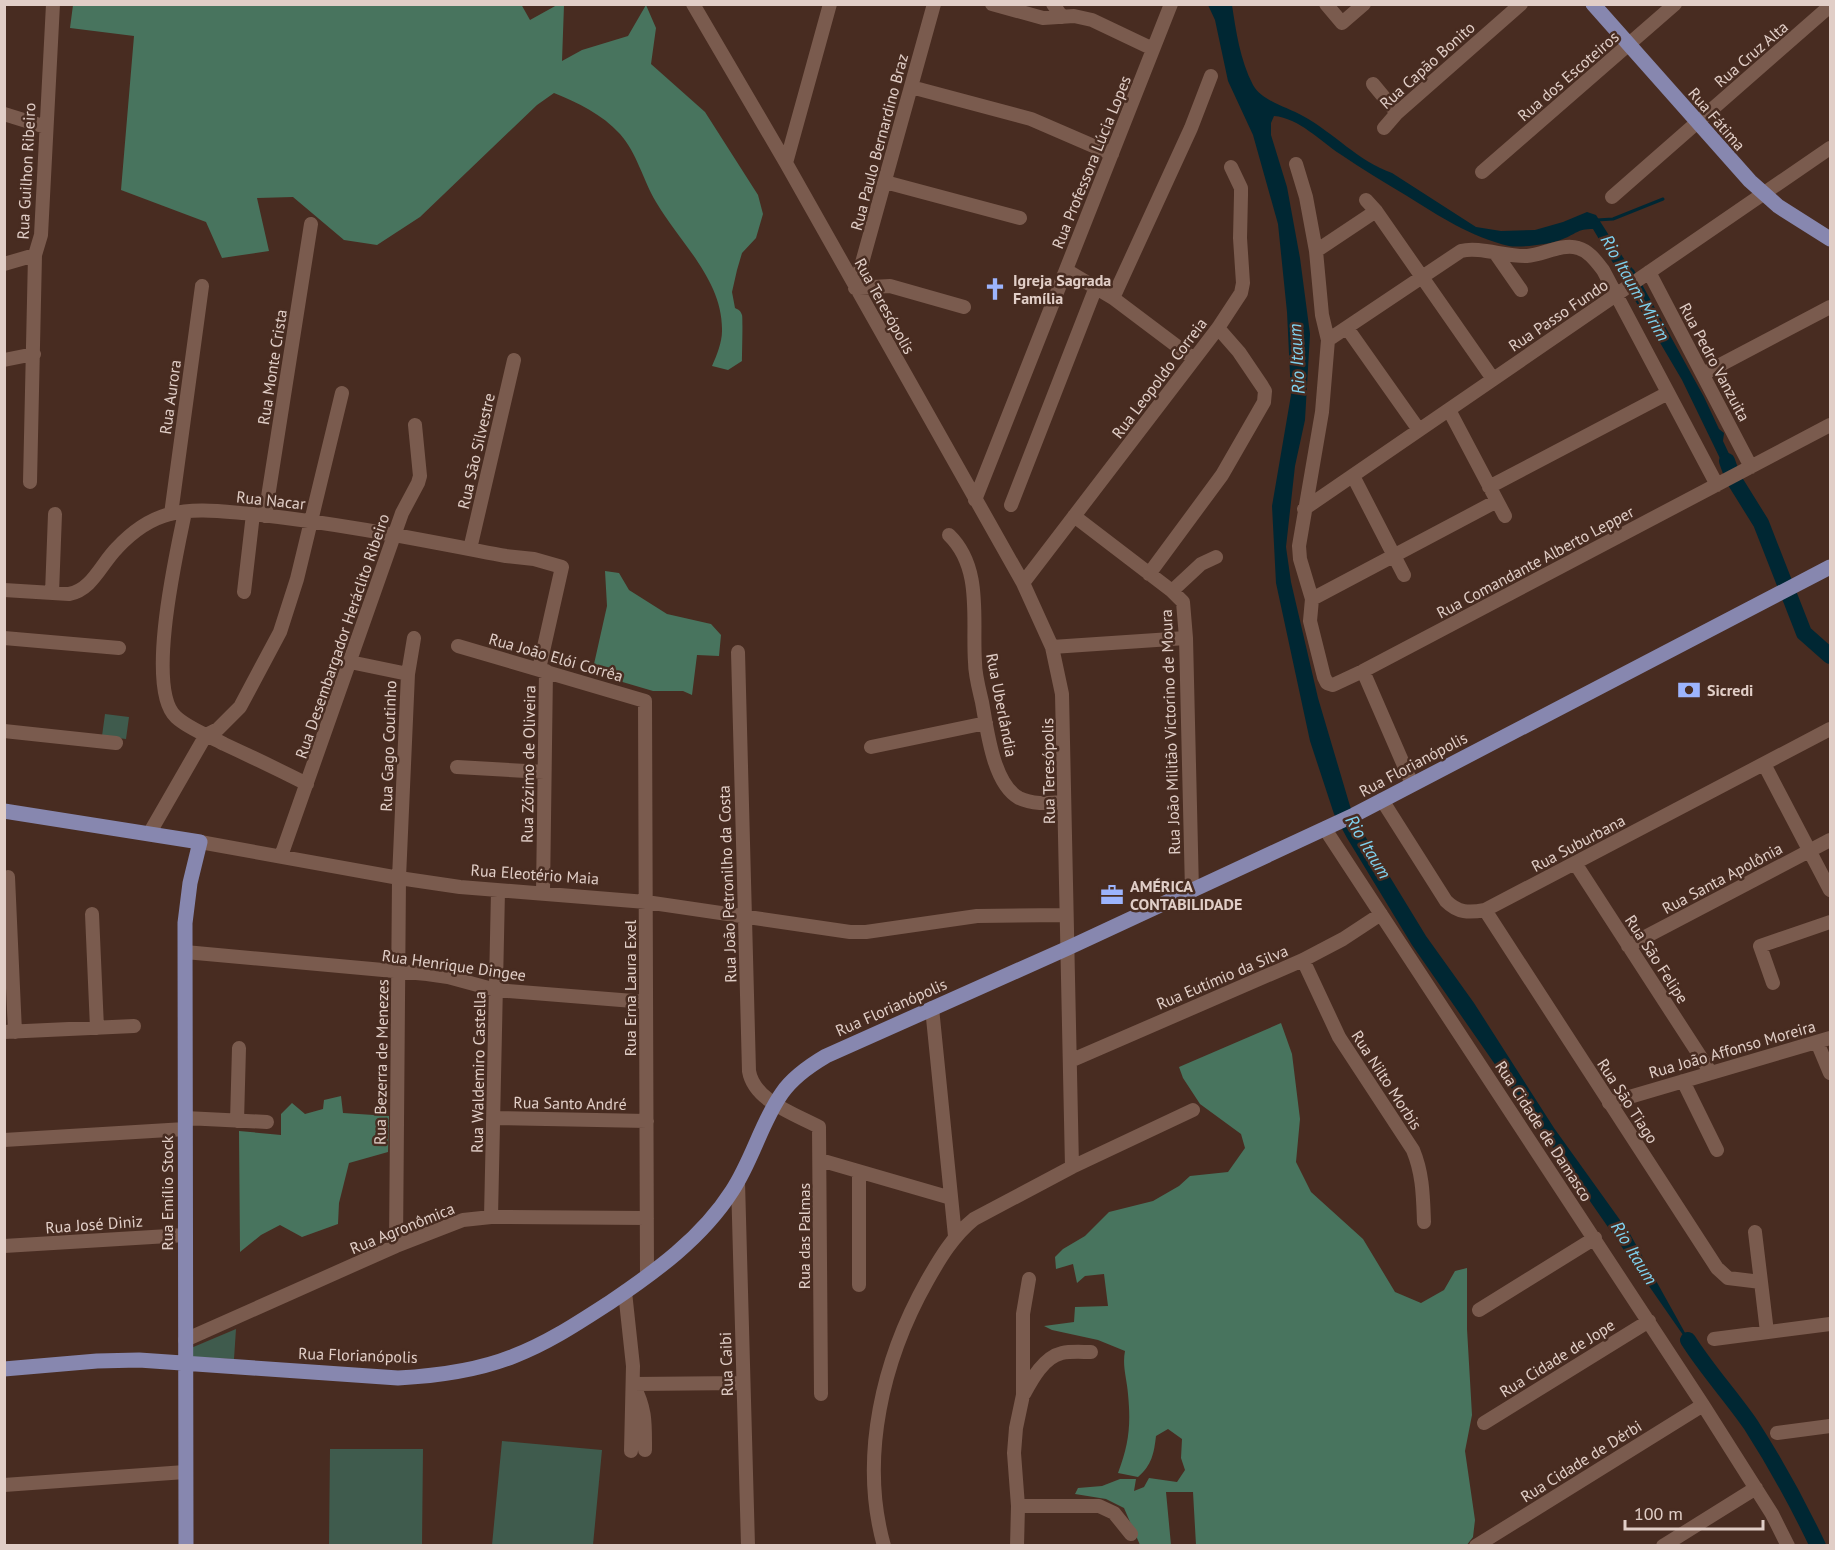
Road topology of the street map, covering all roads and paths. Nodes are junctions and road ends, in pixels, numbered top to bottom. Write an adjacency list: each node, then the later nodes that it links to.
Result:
1 (52, 4): 25 (street, Rua Guilhon Ribeiro)
2 (693, 4): 16 (street, Rua Teresópolis)
3 (706, 4): 16 (street)
4 (830, 4): 29 (street)
5 (934, 4): 21 (street, Rua Paulo Bernardino Braz)
6 (992, 4): 15 (street)
7 (1053, 4): 15 (street)
8 (1171, 4): 18 (street, Rua Professora Lúcia Lopes)
9 (1326, 4): 10 (street)
10 (1364, 4)
11 (1521, 4): 22 (street, Rua Capão Bonito)
12 (1593, 4): 17 (main road, Rua Fátima)
13 (1675, 4): 17 (street, Rua dos Escoteiros)
14 (1830, 6): 24 (street, Rua Cruz Alta)
15 (1062, 17): 18 (street)
16 (701, 19): 29 (street, Rua Teresópolis)
17 (1628, 45): 24 (main road, Rua Fátima); 32 (street, Rua dos Escoteiros)
18 (1153, 49): 28 (street, Rua Professora Lúcia Lopes)
19 (1211, 76): 53 (street)
20 (1373, 84): 22 (street)
21 (911, 87): 28 (street); 33 (street, Rua Paulo Bernardino Braz)
22 (1397, 113): 26 (street, Rua Capão Bonito)
23 (4, 114): 25 (street)
24 (1697, 123): 34 (main road, Rua Fátima); 35 (street, Rua Cruz Alta)
25 (46, 127): 43 (street, Rua Guilhon Ribeiro)
26 (1384, 128)
27 (1830, 148): 34 (street, Rua Passo Fundo)
28 (1112, 154): 45 (street, Rua Professora Lúcia Lopes)
29 (786, 163): 50 (street, Rua Teresópolis)
30 (1296, 164): 41 (street)
31 (1232, 167): 56 (street, Rua Leopoldo Correia)
32 (1482, 172)
33 (885, 182): 38 (street); 50 (street, Rua Paulo Bernardino Braz)
34 (1764, 194): 40 (main road, Rua Fátima); 46 (street, Rua Passo Fundo)
35 (1612, 197)
36 (1366, 200): 37 (street)
37 (1376, 211): 41 (street); 47 (street)
38 (1020, 218)
39 (311, 224): 82 (street, Rua Monte Crista)
40 (1830, 239)
41 (1316, 251): 58 (street)
42 (1496, 254): 47 (street); 51 (street); 52 (street)
43 (35, 255): 44 (street); 59 (street, Rua Guilhon Ribeiro)
44 (4, 264)
45 (1066, 270): 49 (street); 76 (street, Rua Professora Lúcia Lopes)
46 (1646, 274): 52 (street, Rua Passo Fundo); 63 (street, Rua Pedro Vanzuita)
47 (1422, 277): 57 (street); 64 (street)
48 (202, 286): 80 (street, Rua Aurora)
49 (1096, 287): 53 (street); 78 (street)
50 (855, 288): 54 (street); 76 (street, Rua Teresópolis)
51 (1521, 290)
52 (1618, 293): 64 (street, Rua Passo Fundo); 66 (street)
53 (1113, 298): 60 (street)
54 (964, 307)
55 (1830, 307): 63 (street)
56 (1218, 328): 60 (street, Rua Leopoldo Correia); 93 (street)
57 (1347, 328): 58 (street); 70 (street)
58 (1328, 340): 79 (street)
59 (34, 354): 61 (street); 73 (street, Rua Guilhon Ribeiro)
60 (1194, 358): 83 (street, Rua Leopoldo Correia)
61 (4, 360)
62 (514, 360): 88 (street, Rua São Silvestre)
63 (1703, 374): 71 (street, Rua Pedro Vanzuita)
64 (1493, 380): 67 (street, Rua Passo Fundo)
65 (342, 393): 85 (street)
66 (1668, 393): 74 (street); 75 (street)
67 (1449, 410): 70 (street, Rua Passo Fundo); 75 (street)
68 (415, 425): 86 (street, Rua Desembargador Heráclito Ribeiro)
69 (1830, 425): 71 (street, Rua Comandante Alberto Lepper)
70 (1419, 430): 72 (street, Rua Passo Fundo)
71 (1745, 470): 74 (street, Rua Comandante Alberto Lepper)
72 (1353, 476): 79 (street, Rua Passo Fundo); 89 (street)
73 (30, 482)
74 (1720, 483): 110 (street, Rua Comandante Alberto Lepper)
75 (1489, 487): 77 (street)
76 (975, 500): 95 (street, Rua Teresópolis)
77 (1497, 501): 84 (street); 89 (street)
78 (1011, 505)
79 (1304, 509): 100 (street)
80 (178, 513): 82 (street, Rua Nacar); 99 (street, Rua Nacar); 116 (street, Rua Aurora)
81 (55, 514): 99 (street)
82 (259, 515): 85 (street, Rua Nacar); 98 (street, Rua Monte Crista)
83 (1074, 516): 93 (street, Rua João Militão Victorino de Moura); 95 (street, Rua Leopoldo Correia)
84 (1505, 516)
85 (310, 520): 86 (street, Rua Nacar); 116 (street)
86 (396, 535): 88 (street, Rua Nacar); 108 (street, Rua Desembargador Heráclito Ribeiro)
87 (950, 535): 113 (street, Rua Uberlândia)
88 (470, 549): 91 (street, Rua Nacar)
89 (1394, 555): 94 (street); 100 (street)
90 (1216, 557): 97 (street)
91 (562, 567): 109 (street, Rua Zózimo de Oliveira)
92 (1830, 567): 123 (main road, Rua Florianópolis)
93 (1149, 574): 97 (street, Rua João Militão Victorino de Moura)
94 (1404, 575)
95 (1023, 583): 105 (street, Rua Teresópolis)
96 (4, 590): 99 (street, Rua Nacar)
97 (1172, 591): 103 (street, Rua João Militão Victorino de Moura)
98 (244, 592)
99 (52, 593)
100 (1312, 599): 110 (street, Rua Comandante Alberto Lepper)
101 (4, 638): 106 (street)
102 (414, 638): 111 (street)
103 (1186, 638): 105 (street); 138 (street, Rua João Militão Victorino de Moura)
104 (458, 646): 109 (street, Rua João Elói Corrêa)
105 (1052, 647): 125 (street, Rua Teresópolis)
106 (119, 648)
107 (738, 652): 145 (street, Rua João Petronilho da Costa)
108 (350, 662): 111 (street, Rua Gago Coutinho); 122 (street, Rua Desembargador Heráclito Ribeiro)
109 (542, 670): 112 (street, Rua João Elói Corrêa); 121 (street, Rua Zózimo de Oliveira)
110 (1363, 671): 123 (street)
111 (408, 674): 135 (street, Rua Gago Coutinho)
112 (645, 701): 140 (street, Rua Erna Laura Exel)
113 (986, 723): 118 (street); 125 (street, Rua Uberlândia)
114 (1830, 729): 119 (street, Rua Suburbana)
115 (4, 731): 117 (street)
116 (206, 735): 122 (street, Rua Aurora); 128 (street)
117 (116, 743)
118 (871, 747)
119 (1764, 764): 131 (street); 133 (street, Rua Suburbana)
120 (457, 766): 121 (street)
121 (544, 772): 139 (street, Rua Zózimo de Oliveira)
122 (307, 784): 132 (street, Rua Desembargador Heráclito Ribeiro)
123 (1412, 784): 124 (main road, Rua Florianópolis)
124 (1382, 800): 127 (main road, Rua Florianópolis); 141 (street)
125 (1064, 802): 144 (street, Rua Teresópolis)
126 (4, 811): 128 (main road, Rua Eleotério Maia)
127 (1332, 825): 138 (main road, Rua Florianópolis); 143 (street, Rua Cidade de Damasco)
128 (148, 834): 130 (main road, Rua Eleotério Maia)
129 (1830, 840): 131 (street, Rua Santa Apolônia)
130 (200, 842): 132 (street, Rua Eleotério Maia); 149 (main road, Rua Emílio Stock)
131 (1810, 851): 136 (street); 147 (street, Rua Santa Apolônia)
132 (281, 856): 135 (street, Rua Eleotério Maia)
133 (1575, 863): 141 (street, Rua Suburbana); 147 (street, Rua São Felipe)
134 (8, 877): 158 (street)
135 (399, 878): 137 (street, Rua Eleotério Maia); 151 (street, Rua Bezerra de Menezes)
136 (1830, 890)
137 (498, 891): 139 (street, Rua Eleotério Maia); 153 (street, Rua Waldemiro Castella)
138 (1192, 891): 148 (main road, Rua Florianópolis)
139 (543, 893): 140 (street, Rua Eleotério Maia)
140 (646, 902): 145 (street, Rua Eleotério Maia); 154 (street, Rua Erna Laura Exel)
141 (1485, 910): 166 (street, Rua São Tiago)
142 (92, 914): 157 (street)
143 (1381, 914): 150 (street, Rua Eutímio da Silva); 187 (street, Rua Cidade de Damasco)
144 (1066, 915): 145 (street, Rua Eleotério Maia); 148 (street, Rua Teresópolis)
145 (744, 916): 167 (street, Rua João Petronilho da Costa)
146 (1830, 922): 152 (street)
147 (1628, 946): 163 (street, Rua São Felipe)
148 (1068, 948): 155 (main road, Rua Florianópolis); 162 (street, Rua Teresópolis)
149 (185, 952): 151 (street, Rua Henrique Dingee); 173 (main road, Rua Emílio Stock)
150 (1303, 960): 162 (street, Rua Eutímio da Silva); 183 (street, Rua Nilto Morbis)
151 (399, 972): 153 (street, Rua Henrique Dingee); 189 (street, Rua Bezerra de Menezes)
152 (1773, 983)
153 (496, 990): 154 (street, Rua Henrique Dingee); 169 (street, Rua Waldemiro Castella)
154 (646, 1002): 171 (street, Rua Erna Laura Exel)
155 (932, 1008): 167 (main road, Rua Florianópolis); 180 (street)
156 (134, 1026): 157 (street)
157 (97, 1028): 158 (street)
158 (10, 1032)
159 (1830, 1038): 160 (street, Rua João Affonso Moreira)
160 (1817, 1042): 163 (street, Rua João Affonso Moreira); 164 (street)
161 (239, 1048): 170 (street)
162 (1070, 1060): 177 (street, Rua Teresópolis)
163 (1711, 1073): 165 (street, Rua João Affonso Moreira)
164 (1830, 1073)
165 (1683, 1081): 166 (street, Rua João Affonso Moreira); 175 (street)
166 (1609, 1102): 192 (street, Rua São Tiago)
167 (775, 1104): 176 (street, Rua das Palmas); 179 (main road, Rua Florianópolis)
168 (1193, 1110): 177 (street)
169 (493, 1118): 171 (street, Rua Santo André); 181 (street, Rua Waldemiro Castella)
170 (237, 1121): 172 (street); 173 (street)
171 (646, 1121): 182 (street, Rua Erna Laura Exel)
172 (267, 1122)
173 (185, 1124): 174 (street); 185 (main road, Rua Emílio Stock)
174 (4, 1140)
175 (1717, 1150)
176 (820, 1160): 178 (street); 206 (street, Rua das Palmas)
177 (1072, 1167): 186 (street)
178 (859, 1172): 180 (street); 193 (street)
179 (738, 1182): 190 (main road, Rua Florianópolis); 204 (street, Rua Caibi)
180 (951, 1198): 186 (street)
181 (491, 1216): 182 (street, Rua Agronômica); 189 (street, Rua Agronômica)
182 (647, 1218): 190 (street, Rua Erna Laura Exel)
183 (1424, 1222)
184 (1755, 1232): 192 (street)
185 (185, 1235): 188 (street, Rua José Diniz); 200 (main road, Rua Emílio Stock)
186 (955, 1236): 220 (street)
187 (1594, 1238): 195 (street); 196 (street, Rua Cidade de Damasco)
188 (4, 1246)
189 (396, 1246): 200 (street, Rua Agronômica)
190 (647, 1275): 194 (main road, Rua Florianópolis)
191 (1029, 1279): 207 (street)
192 (1761, 1282): 198 (street)
193 (860, 1286)
194 (625, 1292): 202 (main road, Rua Florianópolis); 205 (street)
195 (1479, 1310)
196 (1648, 1321): 208 (street, Rua Cidade de Damasco); 209 (street, Rua Cidade de Jope)
197 (1830, 1324): 198 (street)
198 (1767, 1332): 199 (street)
199 (1714, 1339)
200 (185, 1340): 202 (main road, Rua Emílio Stock)
201 (1091, 1352): 207 (street)
202 (185, 1363): 203 (main road, Rua Florianópolis); 213 (main road, Rua Emílio Stock)
203 (4, 1369)
204 (743, 1383): 205 (street); 219 (street, Rua Caibi)
205 (633, 1384): 212 (street)
206 (821, 1394)
207 (1023, 1395): 216 (street)
208 (1703, 1405): 215 (street, Rua Cidade de Damasco); 222 (street, Rua Cidade de Dérbi)
209 (1484, 1424)
210 (1830, 1426): 211 (street)
211 (1777, 1432)
212 (638, 1450)
213 (185, 1472): 214 (street); 218 (main road, Rua Emílio Stock)
214 (4, 1485)
215 (1756, 1488): 223 (street); 224 (street, Rua Cidade de Damasco)
216 (1018, 1506): 217 (street); 221 (street)
217 (1131, 1534)
218 (186, 1545)
219 (748, 1545)
220 (884, 1545)
221 (1017, 1545)
222 (1476, 1545)
223 (1663, 1545)
224 (1788, 1545)

